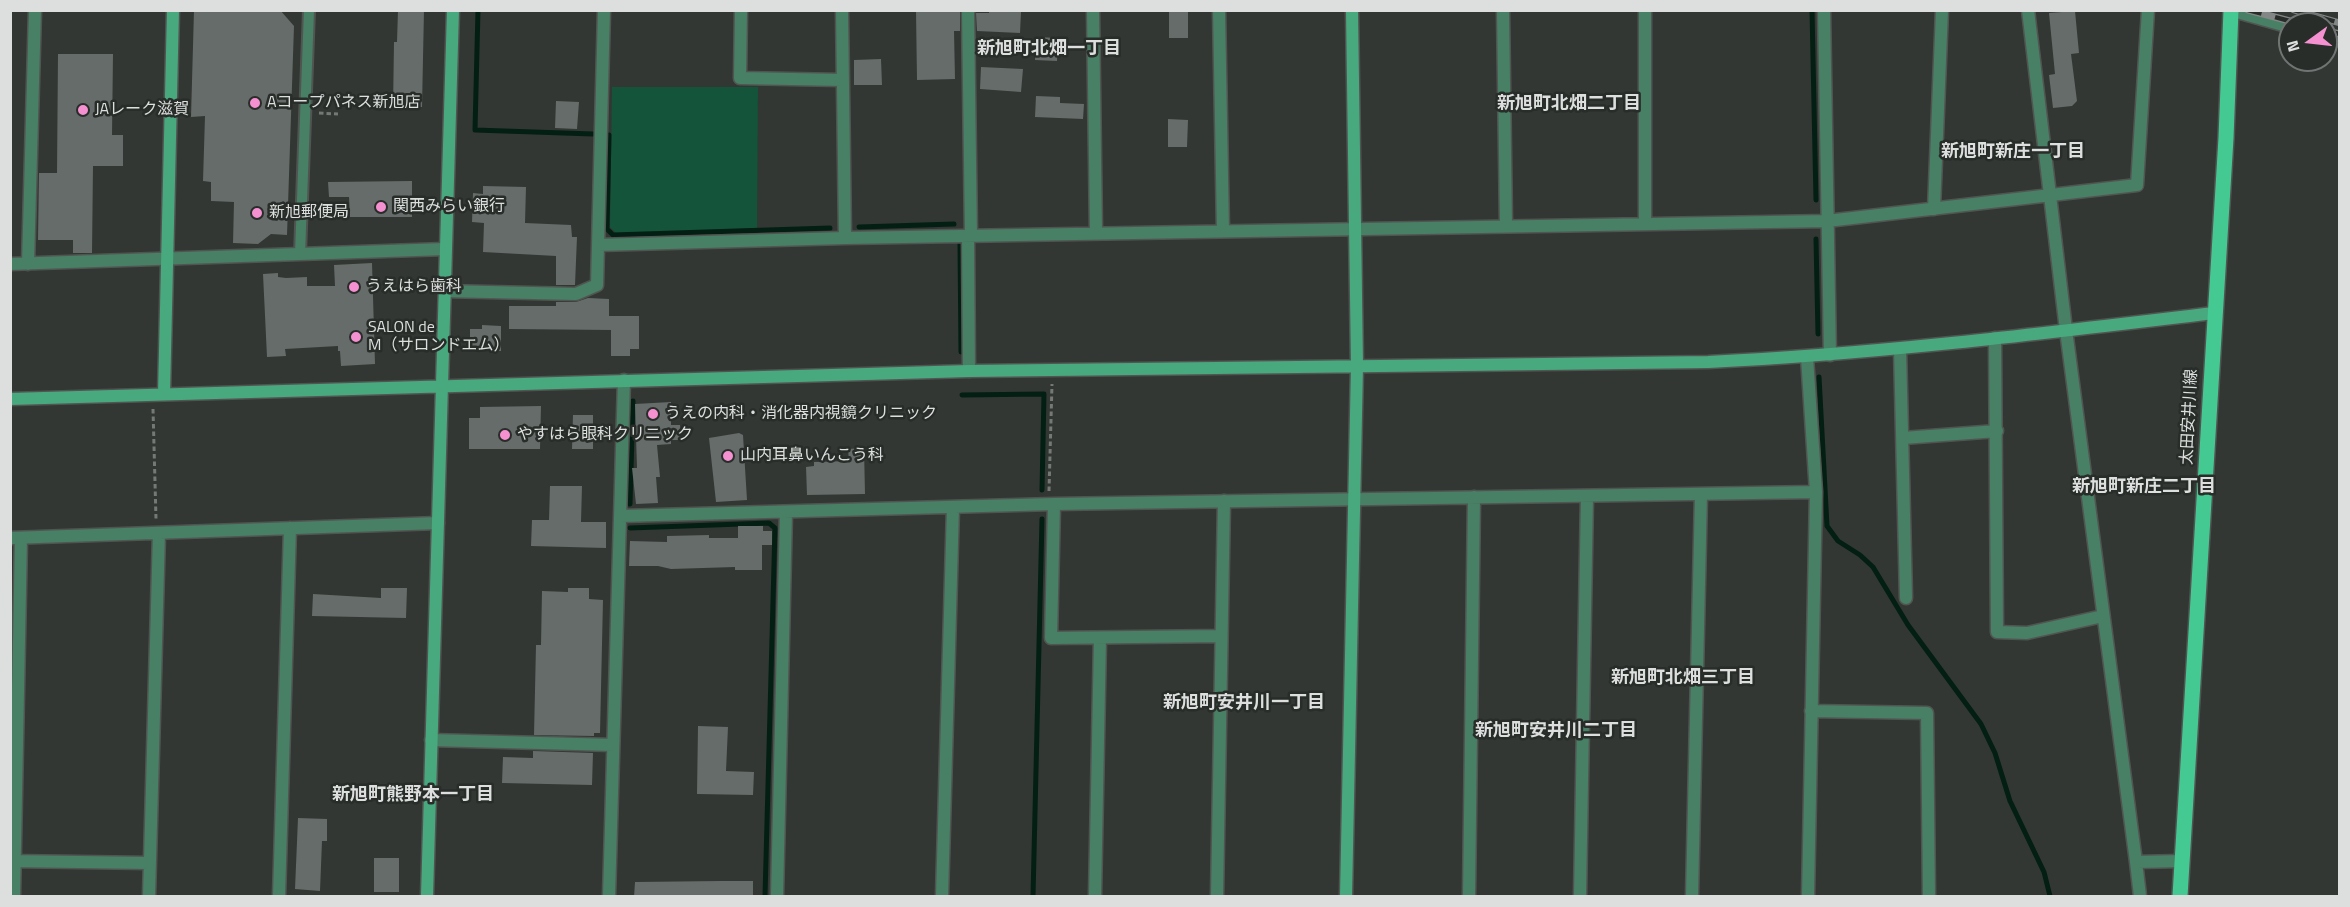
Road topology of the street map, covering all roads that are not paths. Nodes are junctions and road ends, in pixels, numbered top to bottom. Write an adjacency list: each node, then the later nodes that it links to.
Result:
1 (35, 10): 36 (street)
2 (173, 10): 34 (street)
3 (309, 10): 33 (lane)
4 (453, 10): 32 (street)
5 (604, 10): 31 (street)
6 (741, 10): 20 (street)
7 (842, 10): 20 (street)
8 (968, 10): 29 (street)
9 (1093, 10): 28 (street)
10 (1219, 10): 27 (street)
11 (1352, 10): 26 (street)
12 (1503, 10): 25 (street)
13 (1646, 10): 24 (street)
14 (1824, 10): 23 (street)
15 (1942, 10): 22 (street)
16 (2028, 10): 21 (street)
17 (2148, 10): 21 (street)
18 (2231, 11): 19 (street); 38 (main road, 太田安井川線)
19 (2278, 24)
20 (842, 80): 30 (street)
21 (2051, 196): 22 (street); 39 (street)
22 (1934, 209): 23 (street)
23 (1827, 221): 24 (street); 42 (street)
24 (1645, 224): 25 (street)
25 (1506, 225): 26 (street)
26 (1355, 229): 27 (street); 44 (street)
27 (1222, 231): 28 (street)
28 (1096, 233): 29 (street)
29 (969, 236): 30 (street); 45 (street)
30 (845, 238): 31 (street)
31 (598, 245): 37 (street)
32 (445, 249): 33 (street); 37 (street)
33 (300, 254): 34 (street)
34 (167, 258): 36 (street); 48 (street)
35 (10, 264): 36 (street)
36 (28, 264)
37 (444, 291): 47 (street)
38 (2214, 313): 39 (street); 74 (main road, 太田安井川線)
39 (2066, 330): 40 (street); 67 (street)
40 (1995, 338): 41 (street); 50 (street)
41 (1900, 349): 42 (street); 51 (street)
42 (1830, 355): 43 (street)
43 (1807, 357): 44 (street); 52 (street)
44 (1357, 366): 45 (street); 56 (street)
45 (969, 371): 46 (street)
46 (624, 380): 47 (street); 61 (street)
47 (441, 385): 48 (street); 62 (street)
48 (158, 394): 49 (street)
49 (10, 399)
50 (1997, 431): 51 (street); 67 (street)
51 (1903, 438): 66 (street)
52 (1816, 492): 53 (street); 70 (street)
53 (1701, 494): 54 (street); 89 (street)
54 (1587, 496): 55 (street); 88 (street)
55 (1474, 497): 56 (street); 87 (street)
56 (1355, 499): 57 (street); 86 (street)
57 (1224, 501): 58 (street); 68 (street)
58 (1052, 504): 59 (street); 69 (street)
59 (953, 507): 60 (street); 83 (street)
60 (786, 512): 61 (street); 82 (street)
61 (621, 516): 72 (street)
62 (438, 523): 63 (street); 71 (street)
63 (290, 528): 64 (street); 79 (street)
64 (158, 533): 65 (street); 76 (street)
65 (16, 538): 73 (street)
66 (1906, 598)
67 (2103, 616): 75 (street)
68 (1221, 636): 69 (street); 85 (street)
69 (1100, 638): 84 (street)
70 (1811, 711): 90 (street); 91 (street)
71 (431, 740): 72 (street); 80 (street)
72 (613, 745): 81 (street)
73 (13, 861): 76 (street); 77 (street)
74 (2182, 861): 75 (street); 93 (main road, 太田安井川線)
75 (2136, 862): 92 (street)
76 (149, 863): 78 (street)
77 (14, 897)
78 (148, 897)
79 (279, 897)
80 (427, 897)
81 (609, 897)
82 (777, 897)
83 (942, 897)
84 (1095, 897)
85 (1217, 897)
86 (1346, 897)
87 (1469, 897)
88 (1580, 897)
89 (1692, 897)
90 (1808, 897)
91 (1929, 897)
92 (2140, 897)
93 (2180, 897)

